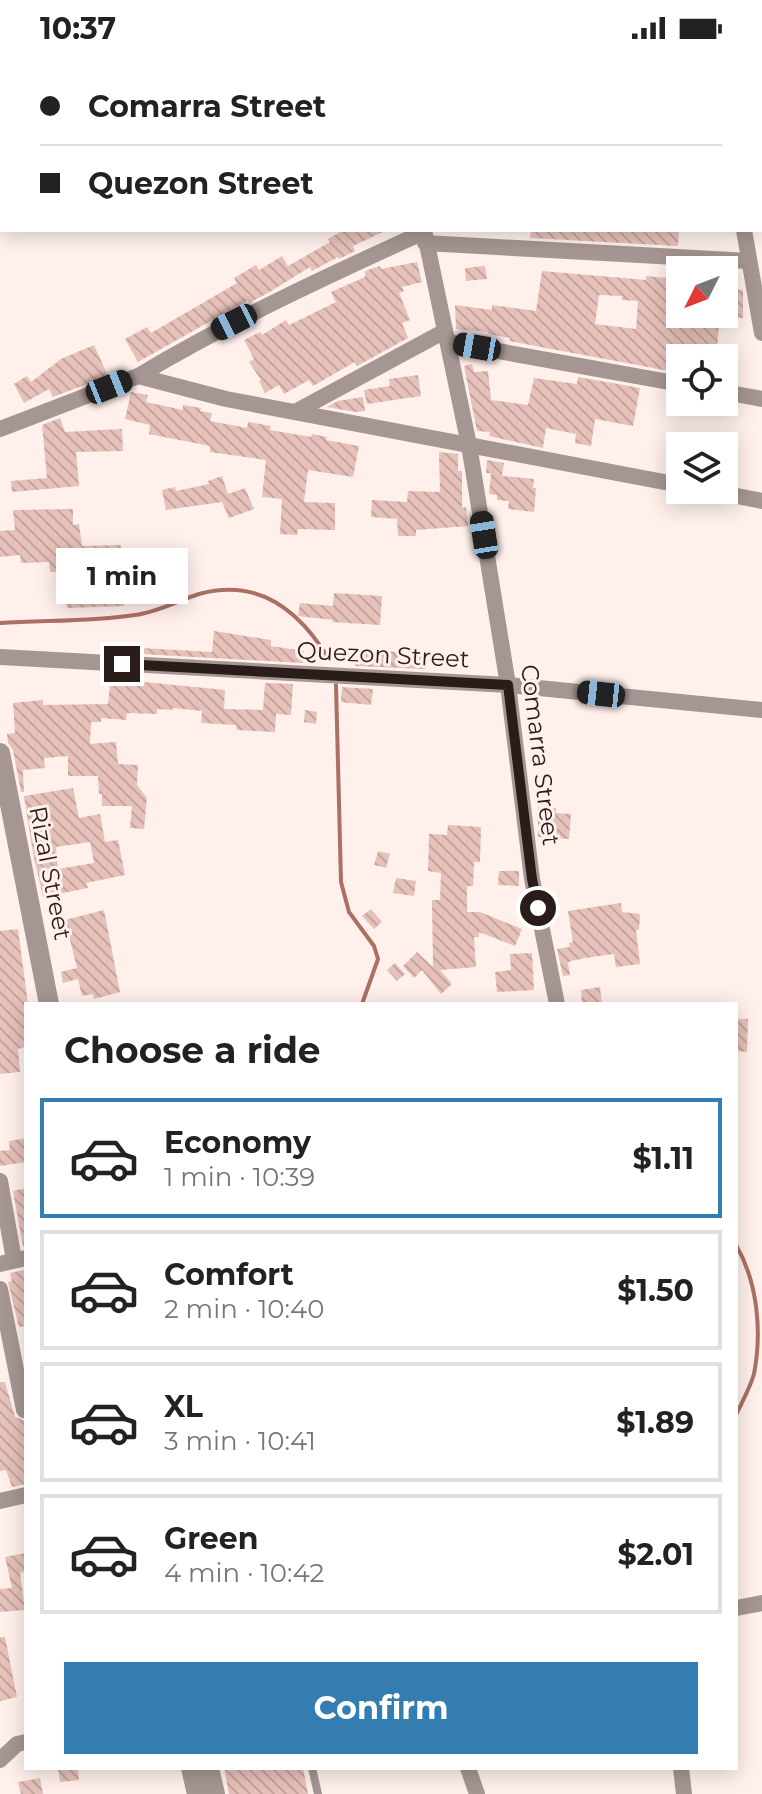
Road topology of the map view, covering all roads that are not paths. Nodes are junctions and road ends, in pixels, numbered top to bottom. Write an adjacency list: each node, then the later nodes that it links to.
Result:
1 (744, 232): 3 (street)
2 (424, 235): 3 (street); 5 (street, Comarra Street); 6 (street)
3 (748, 261): 4 (street)
4 (762, 333)
5 (447, 336): 7 (street); 10 (street); 12 (street, Comarra Street)
6 (138, 376): 10 (street); 11 (street)
7 (666, 381)
8 (738, 395): 9 (street)
9 (762, 399)
10 (295, 412): 12 (street)
11 (0, 429)
12 (469, 445): 13 (street); 17 (street, Comarra Street)
13 (666, 482)
14 (738, 496): 15 (street)
15 (762, 501)
16 (0, 657): 17 (street, Quezon Street)
17 (508, 685): 18 (street, Quezon Street); 21 (street, Comarra Street)
18 (762, 710)
19 (0, 753): 20 (street, Rizal Street)
20 (49, 1002)
21 (557, 1002)
22 (0, 1181): 23 (street)
23 (13, 1261)
24 (0, 1289): 25 (street)
25 (24, 1410)
26 (24, 1495): 27 (street)
27 (0, 1501)
28 (762, 1603): 29 (street)
29 (738, 1608)
30 (24, 1742): 31 (street)
31 (0, 1760)
32 (191, 1770): 37 (street)
33 (209, 1770): 38 (street)
34 (312, 1770): 39 (lane)
35 (469, 1770): 40 (street)
36 (681, 1770): 41 (street)
37 (197, 1794)
38 (215, 1794)
39 (318, 1794)
40 (477, 1794)
41 (684, 1794)

